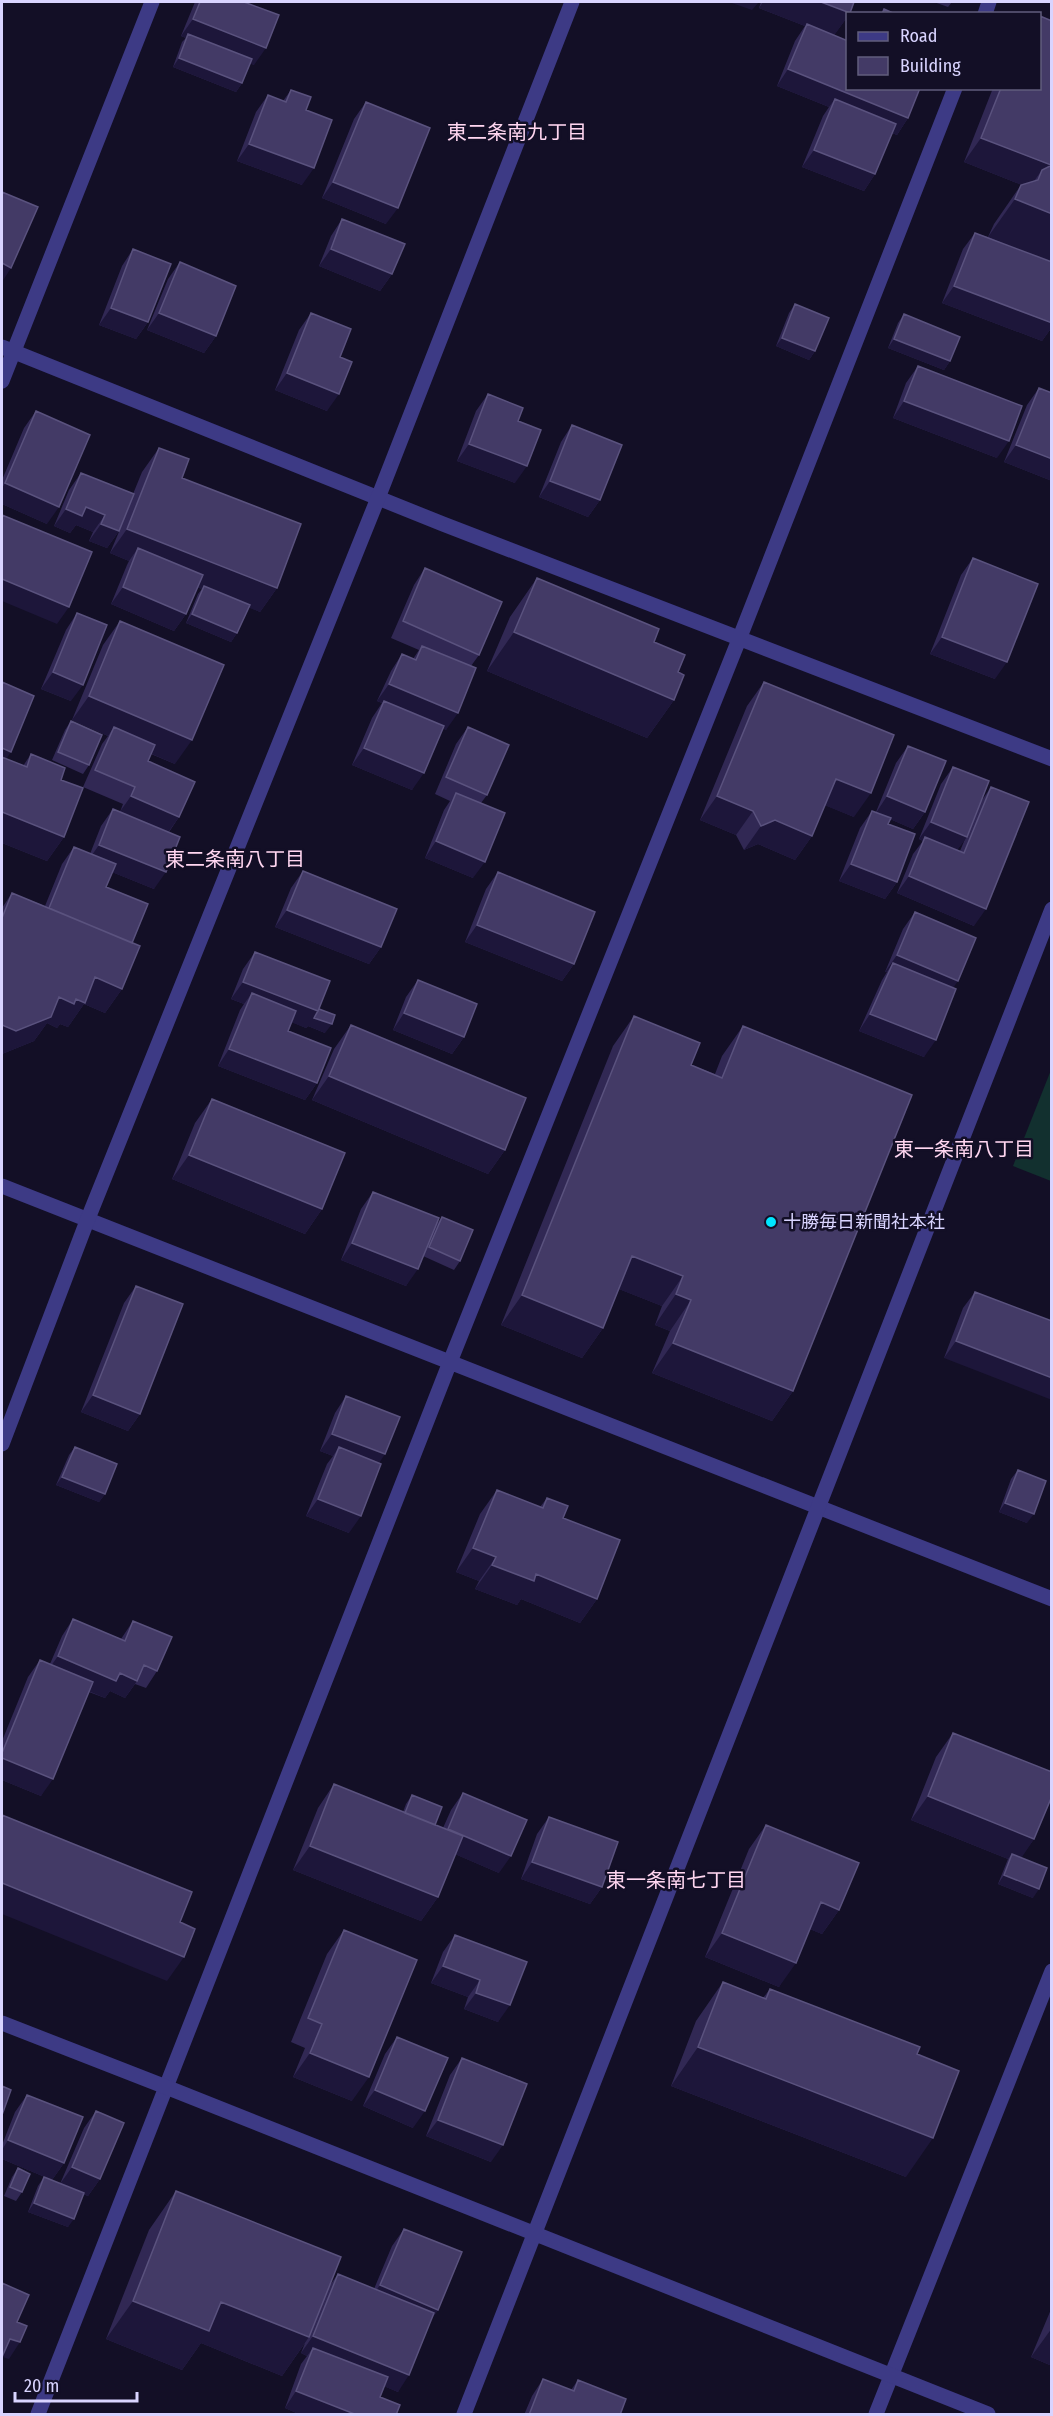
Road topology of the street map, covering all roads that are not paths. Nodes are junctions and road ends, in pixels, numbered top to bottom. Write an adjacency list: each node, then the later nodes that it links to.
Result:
1 (152, 2): 4 (street)
2 (572, 2): 6 (street)
3 (954, 90): 7 (street)
4 (7, 350): 5 (street); 6 (street)
5 (2, 381)
6 (378, 498): 7 (street); 11 (street)
7 (740, 637): 8 (street); 12 (street)
8 (1052, 759)
9 (1052, 909): 14 (street)
10 (2, 1186): 11 (street)
11 (87, 1221): 12 (street); 13 (street)
12 (450, 1362): 14 (street); 18 (street)
13 (2, 1444)
14 (819, 1507): 15 (street); 19 (street)
15 (1052, 1599)
16 (1052, 1971): 20 (street)
17 (2, 2024): 18 (street)
18 (166, 2087): 19 (street); 21 (street)
19 (535, 2234): 20 (street); 22 (street)
20 (891, 2376): 23 (street); 24 (street)
21 (38, 2415)
22 (464, 2415)
23 (876, 2415)
24 (988, 2415)

